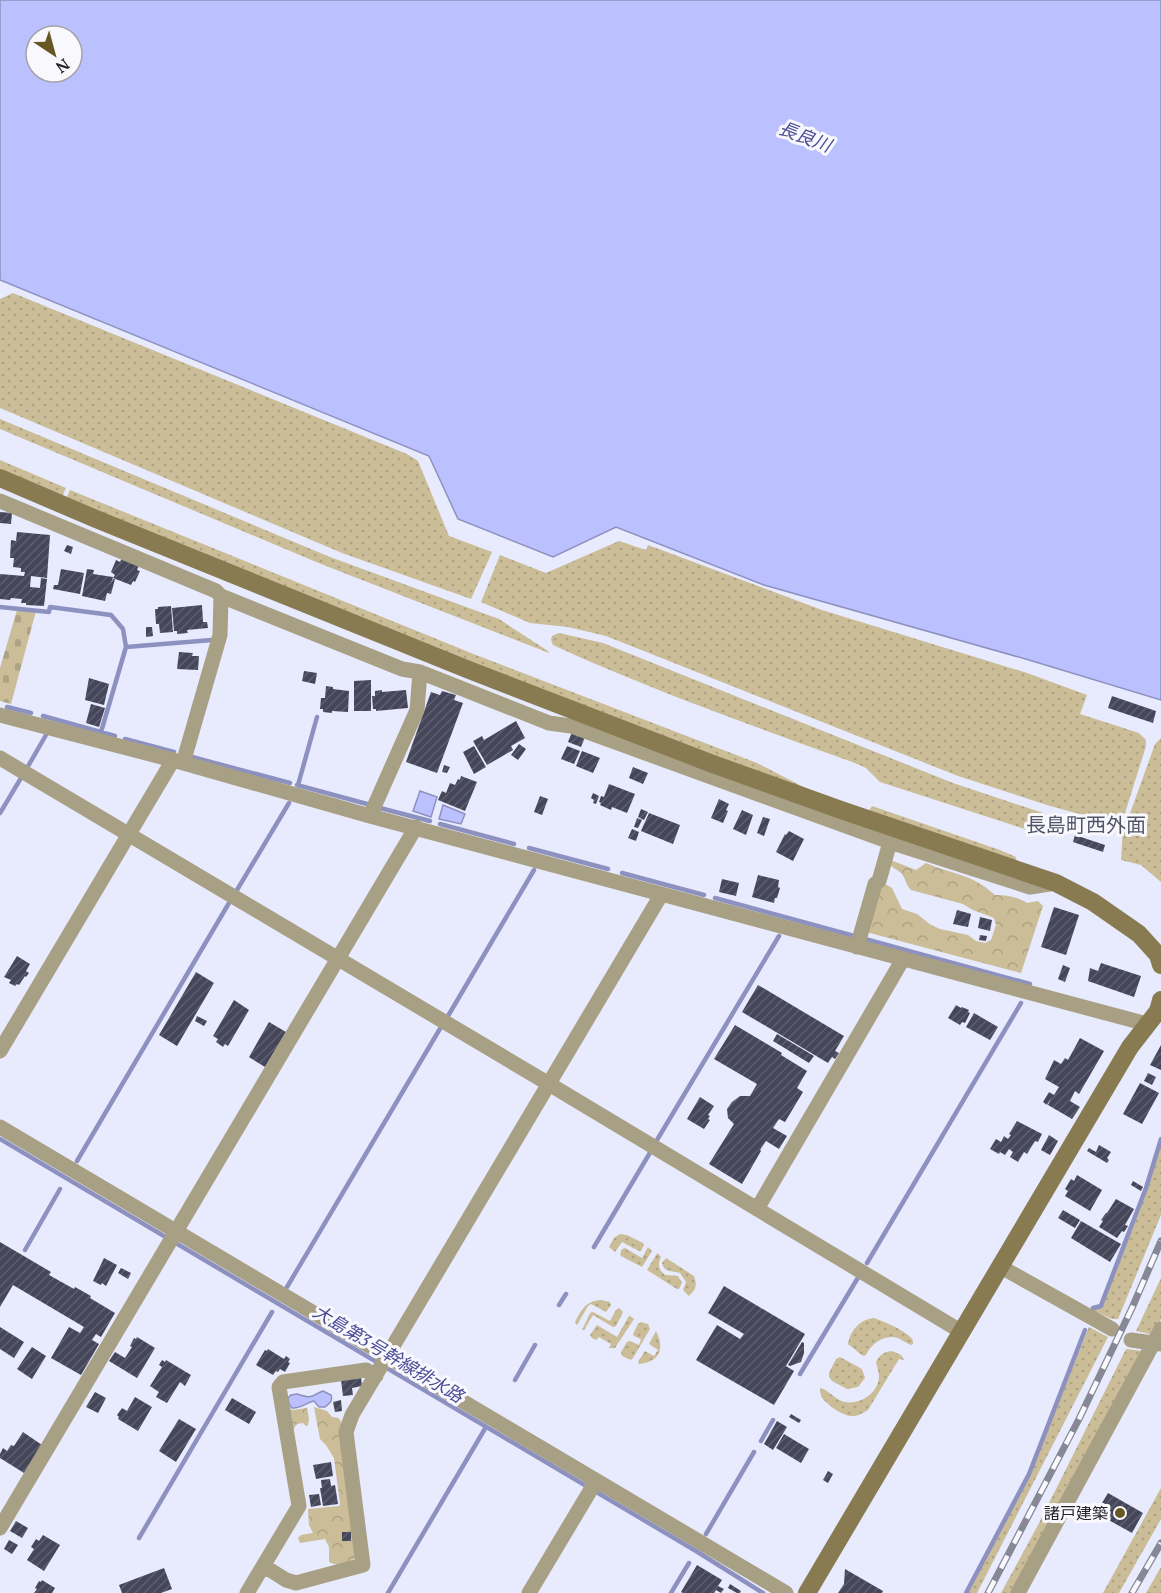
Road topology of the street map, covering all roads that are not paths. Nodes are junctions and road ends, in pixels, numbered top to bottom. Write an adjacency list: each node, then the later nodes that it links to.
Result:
1 (0, 478): 12 (street)
2 (0, 501): 3 (street)
3 (221, 597): 4 (street); 7 (street)
4 (420, 672): 8 (street); 11 (street)
5 (0, 715): 7 (street)
6 (0, 758): 10 (street)
7 (178, 762): 8 (street); 10 (street)
8 (370, 816): 9 (street)
9 (416, 827): 13 (street); 15 (street)
10 (129, 835): 15 (street); 19 (street)
11 (890, 842): 12 (street); 14 (street)
12 (1056, 883): 17 (street)
13 (660, 895): 14 (street); 20 (street)
14 (857, 947): 16 (street)
15 (339, 959): 20 (street); 23 (street)
16 (903, 959): 18 (street); 22 (street)
17 (1161, 965)
18 (1157, 1012): 24 (street)
19 (0, 1051)
20 (549, 1083): 22 (street); 29 (street)
21 (0, 1127): 23 (street)
22 (758, 1209): 26 (street)
23 (172, 1238): 29 (street); 31 (street)
24 (1001, 1267): 25 (street); 26 (street)
25 (1112, 1329)
26 (962, 1332): 36 (street)
27 (1159, 1339): 28 (street); 37 (street)
28 (1131, 1340)
29 (382, 1366): 30 (street); 32 (street); 32 (street)
30 (593, 1487): 34 (street); 35 (street)
31 (0, 1528)
32 (264, 1566): 33 (street)
33 (247, 1593)
34 (529, 1593)
35 (786, 1593)
36 (807, 1593)
37 (1018, 1593)

